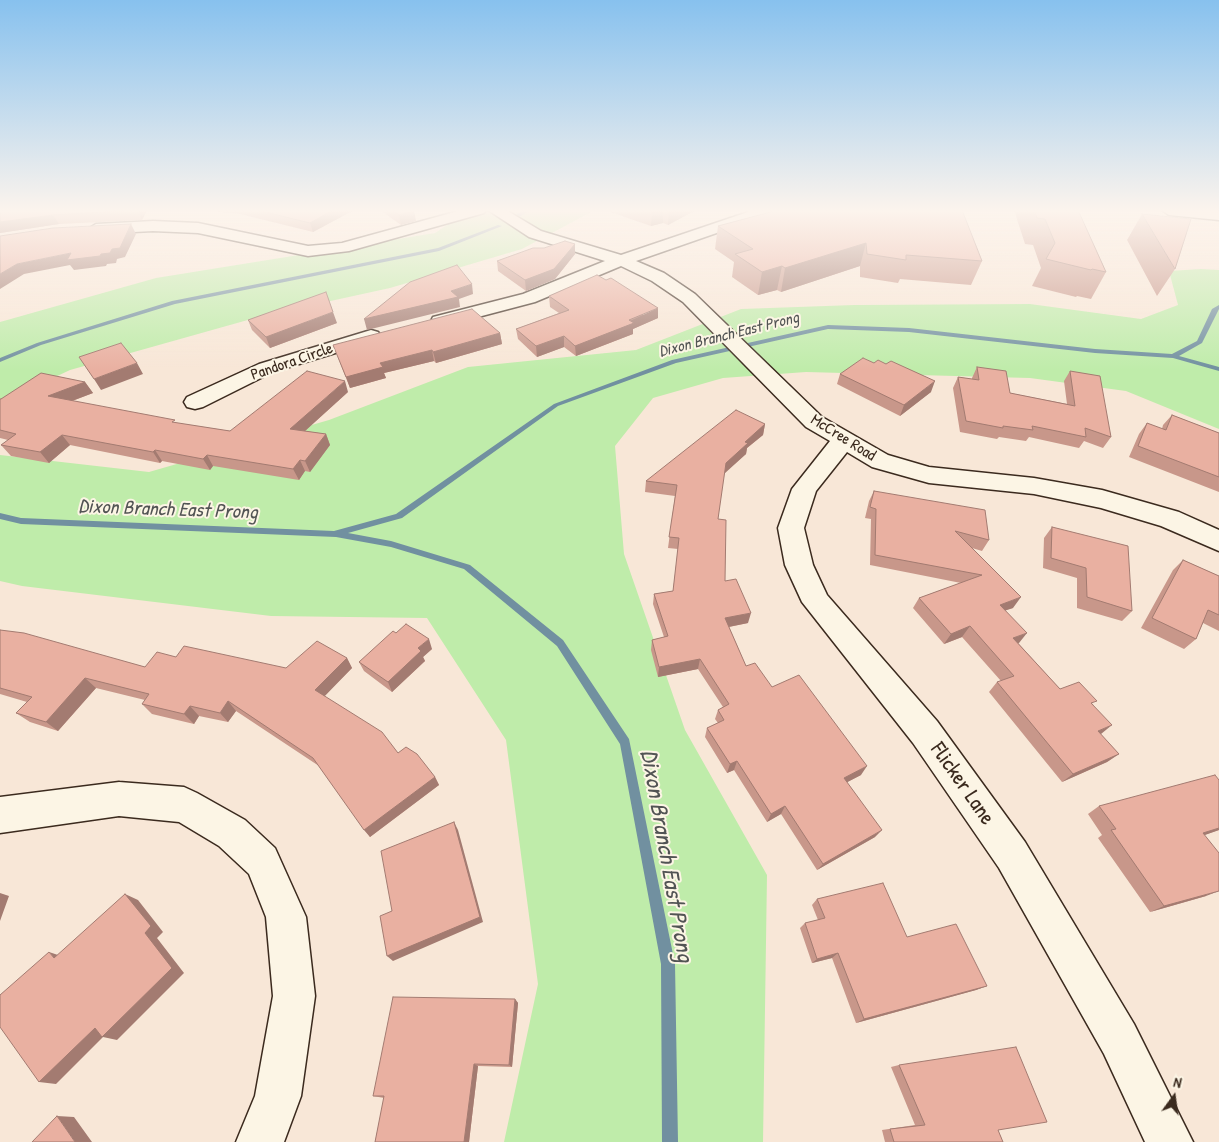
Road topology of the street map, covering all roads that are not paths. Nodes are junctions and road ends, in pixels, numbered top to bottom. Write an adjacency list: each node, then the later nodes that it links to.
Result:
1 (614, 263): 3 (street)
2 (629, 263): 6 (street, McCree Road)
3 (424, 324)
4 (388, 332): 5 (street, Pandora Circle)
5 (195, 402)
6 (844, 441): 7 (street, McCree Road); 10 (street, Flicker Lane)
7 (1219, 541)
8 (0, 815): 9 (street)
9 (260, 1142)
10 (1169, 1142)

